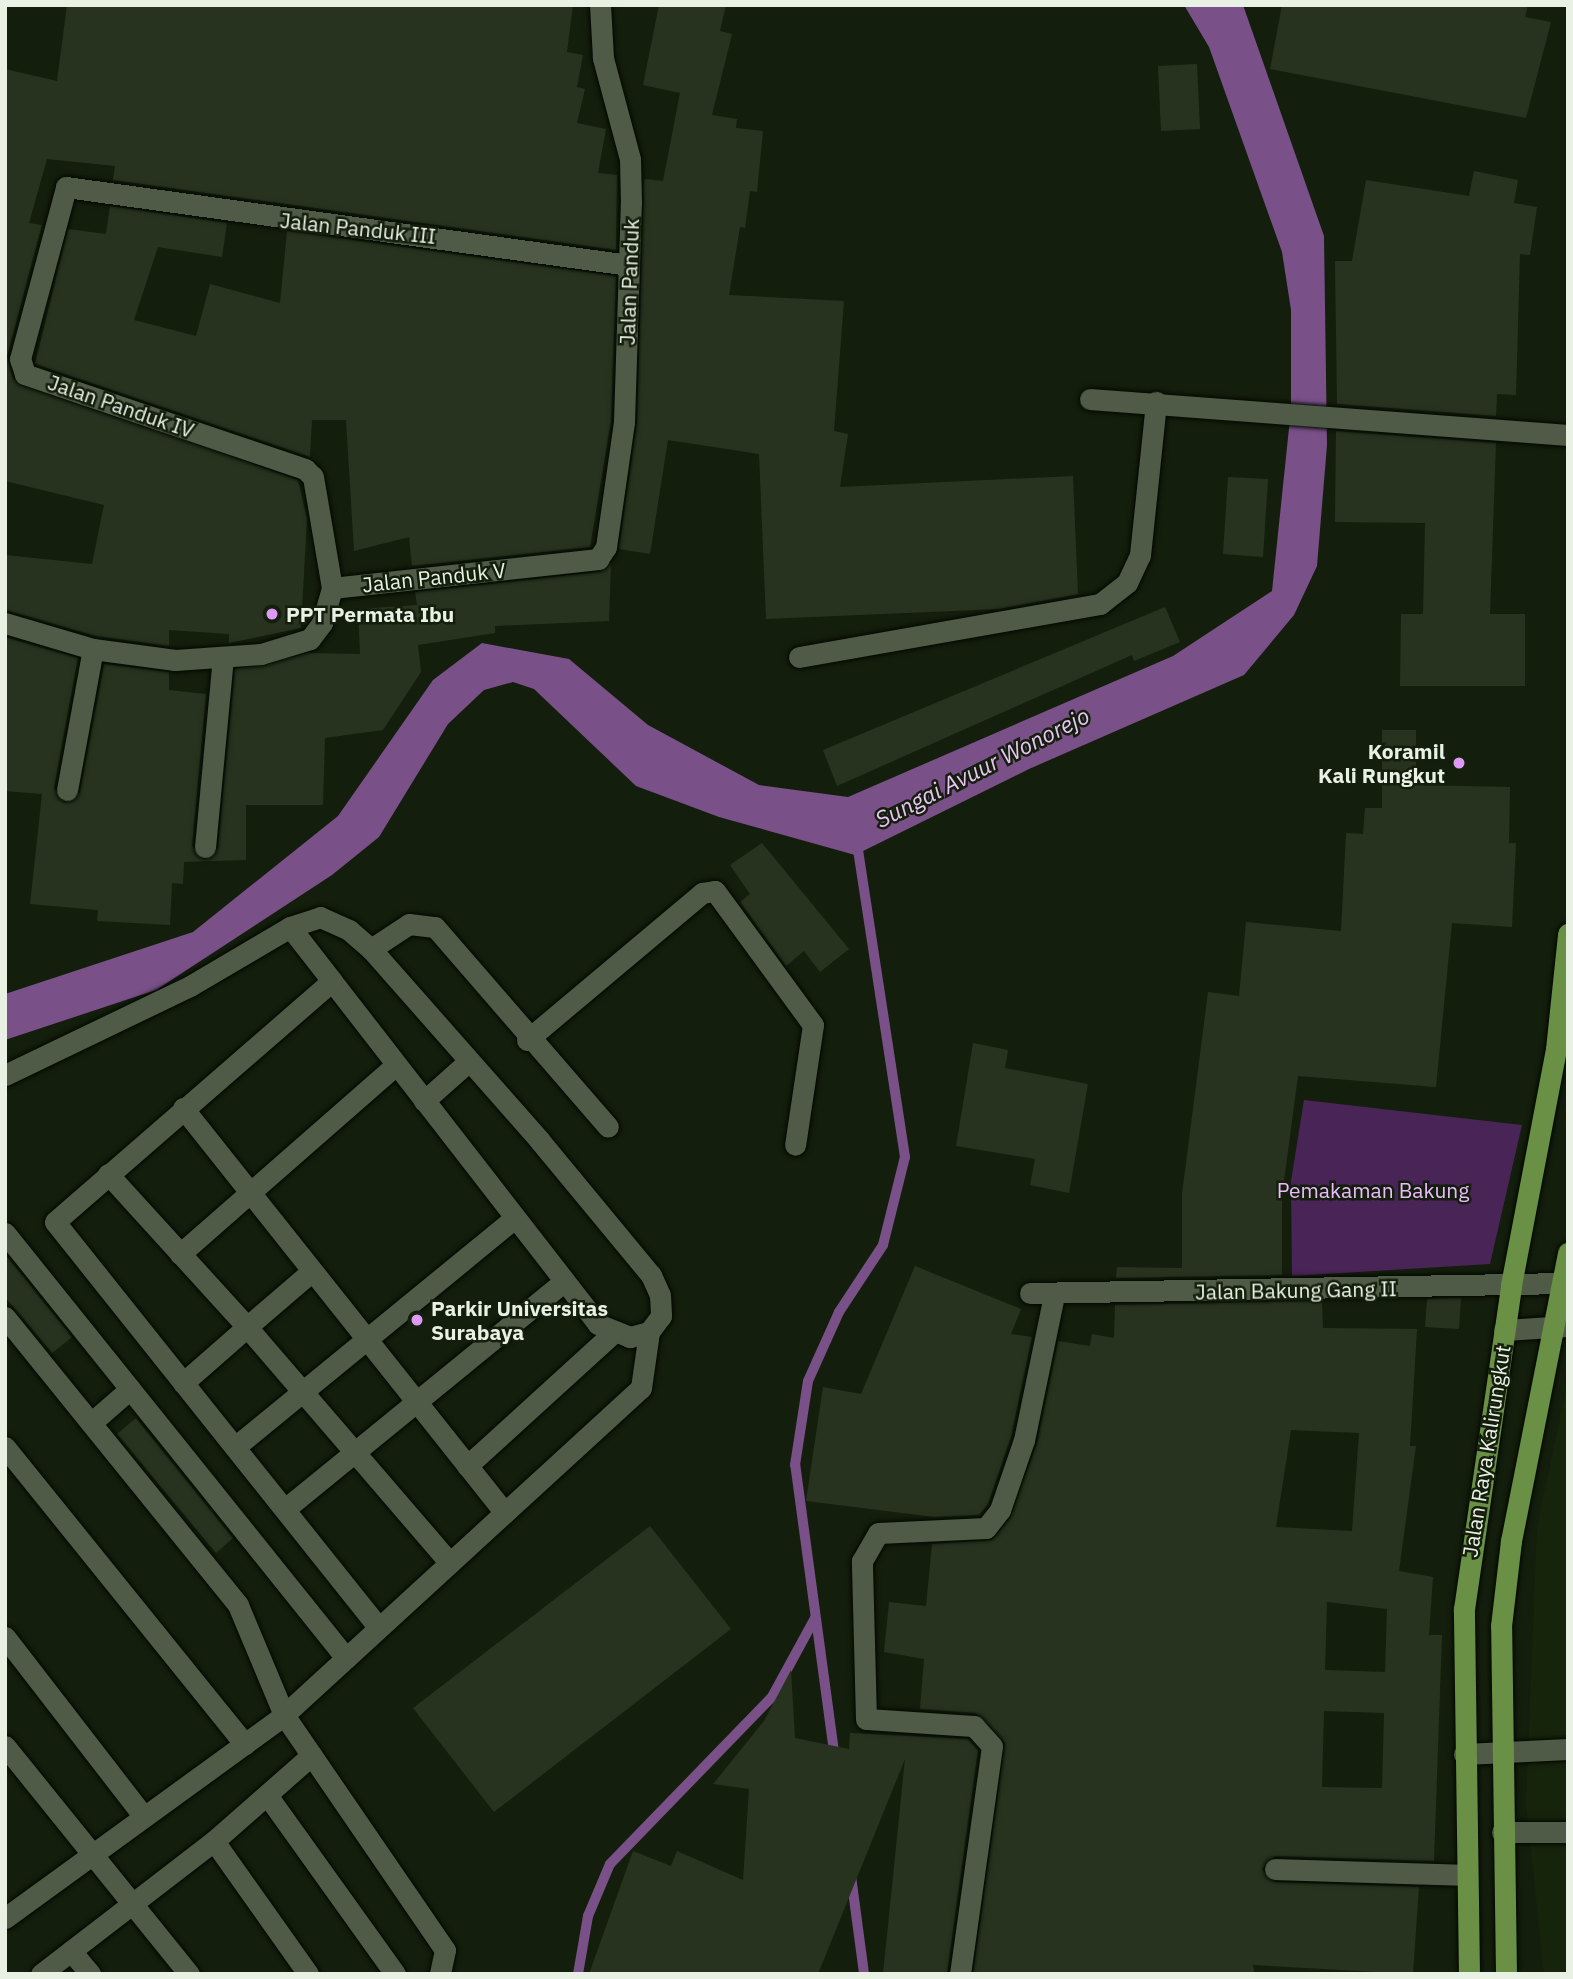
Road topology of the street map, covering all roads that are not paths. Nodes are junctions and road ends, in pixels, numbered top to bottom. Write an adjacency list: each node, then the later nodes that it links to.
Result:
1 (600, 5): 3 (street, Jalan Panduk)
2 (88, 187): 3 (street, Jalan Panduk III); 8 (street, Jalan Panduk IV)
3 (629, 265): 7 (street, Jalan Panduk)
4 (1090, 399): 5 (street)
5 (1156, 402): 6 (street); 11 (street)
6 (1568, 435)
7 (598, 559): 8 (street, Jalan Panduk V)
8 (332, 587): 12 (street, Jalan Panduk V)
9 (5, 623): 10 (street, Jalan Panduk V)
10 (93, 649): 12 (street, Jalan Panduk V); 13 (street)
11 (799, 657)
12 (223, 658): 14 (street)
13 (67, 790)
14 (205, 847)
15 (290, 927): 17 (street); 18 (street); 22 (street)
16 (1568, 934): 36 (main road, Jalan Raya Kalirungkut)
17 (371, 949): 19 (street); 20 (street)
18 (332, 981): 21 (street); 24 (street)
19 (527, 1040): 25 (street); 26 (street)
20 (469, 1061): 23 (street); 43 (street)
21 (396, 1065): 23 (street); 28 (street)
22 (5, 1075)
23 (424, 1101): 29 (street)
24 (183, 1108): 27 (street); 28 (street)
25 (608, 1127)
26 (795, 1145)
27 (108, 1174): 32 (street); 46 (street)
28 (248, 1190): 32 (street); 33 (street)
29 (514, 1219): 34 (street); 45 (street)
30 (5, 1233): 47 (street)
31 (1568, 1252): 35 (main road, Jalan Raya Kalirungkut)
32 (180, 1254): 41 (street)
33 (312, 1271): 41 (street); 45 (street)
34 (563, 1282): 44 (street); 49 (street)
35 (1563, 1283): 36 (street, Jalan Bakung Gang II); 40 (main road, Jalan Raya Kalirungkut)
36 (1511, 1285): 38 (street, Jalan Bakung Gang II); 42 (main road, Jalan Raya Kalirungkut)
37 (1030, 1293): 38 (street, Jalan Bakung Gang II)
38 (1054, 1295): 85 (street)
39 (5, 1317): 50 (street)
40 (1562, 1326): 42 (street); 66 (main road, Jalan Raya Kalirungkut)
41 (247, 1327): 46 (street); 48 (street)
42 (1504, 1330): 65 (main road, Jalan Raya Kalirungkut)
43 (649, 1332): 44 (street); 56 (street)
44 (612, 1334): 54 (street)
45 (364, 1335): 48 (street); 49 (street)
46 (183, 1383): 52 (street)
47 (130, 1389): 50 (street); 60 (street)
48 (302, 1391): 52 (street); 53 (street)
49 (416, 1401): 53 (street); 54 (street)
50 (91, 1423): 61 (street)
51 (5, 1447): 62 (street)
52 (235, 1447): 55 (street)
53 (353, 1451): 55 (street); 57 (street)
54 (467, 1466): 56 (street)
55 (285, 1509): 58 (street)
56 (505, 1513): 57 (street)
57 (450, 1563): 58 (street)
58 (379, 1628): 60 (street)
59 (5, 1637): 69 (street)
60 (346, 1658): 61 (street)
61 (284, 1715): 62 (street); 67 (street)
62 (245, 1744): 69 (street)
63 (5, 1746): 73 (street)
64 (1568, 1749): 66 (street)
65 (1464, 1754): 66 (street); 75 (main road, Jalan Raya Kalirungkut)
66 (1500, 1754): 70 (main road, Jalan Raya Kalirungkut)
67 (312, 1755): 68 (street); 84 (street)
68 (267, 1795): 72 (street); 83 (street)
69 (144, 1817): 73 (street)
70 (1502, 1832): 71 (street); 87 (main road, Jalan Raya Kalirungkut)
71 (1568, 1832)
72 (214, 1842): 76 (street); 82 (street)
73 (95, 1853): 76 (street); 77 (street)
74 (1275, 1869): 75 (street)
75 (1467, 1875): 86 (main road, Jalan Raya Kalirungkut)
76 (135, 1903): 78 (street); 81 (street)
77 (9, 1908)
78 (71, 1951): 79 (street); 80 (street)
79 (41, 1974)
80 (90, 1974)
81 (189, 1974)
82 (308, 1974)
83 (395, 1974)
84 (440, 1974)
85 (960, 1974)
86 (1469, 1974)
87 (1506, 1974): 88 (street)
88 (1520, 1974)

